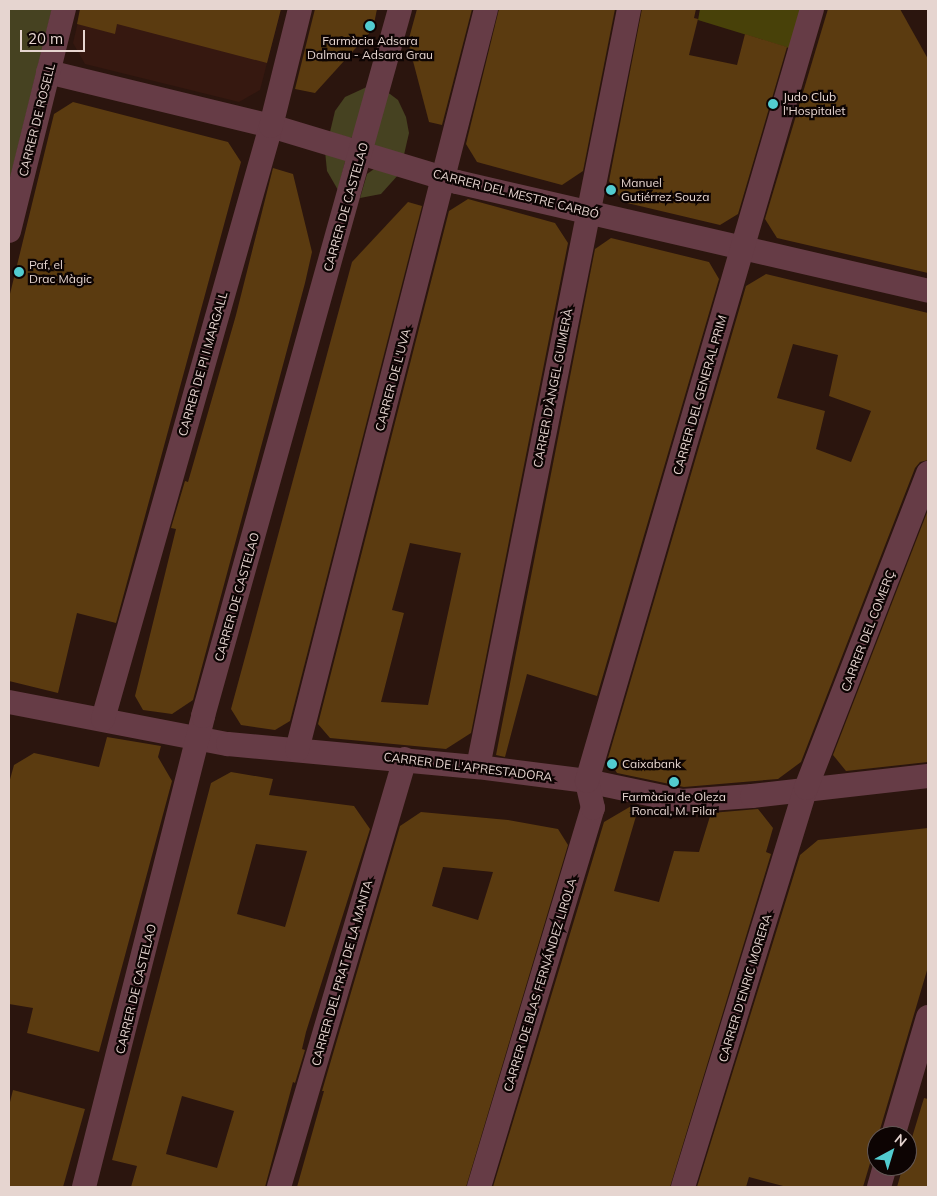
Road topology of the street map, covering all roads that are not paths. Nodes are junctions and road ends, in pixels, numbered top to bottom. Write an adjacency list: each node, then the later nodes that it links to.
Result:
1 (64, 9): 7 (street, CARRER DE ROSELL)
2 (300, 9): 8 (street, CARRER DE PI I MARGALL)
3 (400, 9): 9 (street, CARRER DE CASTELAO)
4 (486, 9): 10 (street, CARRER DE L'UVA)
5 (629, 9): 11 (street, CARRER D'ÀNGEL GUIMERÀ)
6 (812, 9): 13 (street, CARRER DEL GENERAL PRIM)
7 (48, 72): 8 (street, CARRER DEL MESTRE CARBÓ); 12 (street, CARRER DE ROSELL)
8 (271, 126): 9 (street, CARRER DEL MESTRE CARBÓ); 17 (street, CARRER DE PI I MARGALL)
9 (361, 152): 10 (street, CARRER DEL MESTRE CARBÓ); 18 (street, CARRER DE CASTELAO)
10 (444, 178): 11 (street, CARRER DEL MESTRE CARBÓ); 19 (street, CARRER DE L'UVA)
11 (589, 212): 13 (street, CARRER DEL MESTRE CARBÓ); 21 (street, CARRER D'ÀNGEL GUIMERÀ)
12 (9, 231)
13 (743, 250): 14 (street, CARRER DEL MESTRE CARBÓ); 23 (street, CARRER DEL GENERAL PRIM)
14 (928, 291)
15 (928, 473): 24 (street, CARRER DEL COMERÇ)
16 (9, 702): 17 (street, CARRER DE L'APRESTADORA)
17 (102, 719): 18 (street, CARRER DE L'APRESTADORA)
18 (199, 737): 19 (street, CARRER DE L'APRESTADORA); 27 (street, CARRER DE CASTELAO)
19 (298, 750): 20 (street, CARRER DE L'APRESTADORA)
20 (405, 759): 21 (street, CARRER DE L'APRESTADORA); 28 (street, CARRER DEL PRAT DE LA MANTA)
21 (478, 767): 23 (street, CARRER DE L'APRESTADORA)
22 (928, 776): 24 (street, CARRER DE L'APRESTADORA)
23 (586, 781): 24 (street, CARRER DE L'APRESTADORA); 29 (street, CARRER DE BLAS FERNÁNDEZ LIROLA)
24 (806, 788): 30 (street, CARRER D'ENRIC MORERA)
25 (928, 1017): 26 (street)
26 (896, 1126)
27 (84, 1187)
28 (278, 1187)
29 (478, 1187)
30 (683, 1187)

